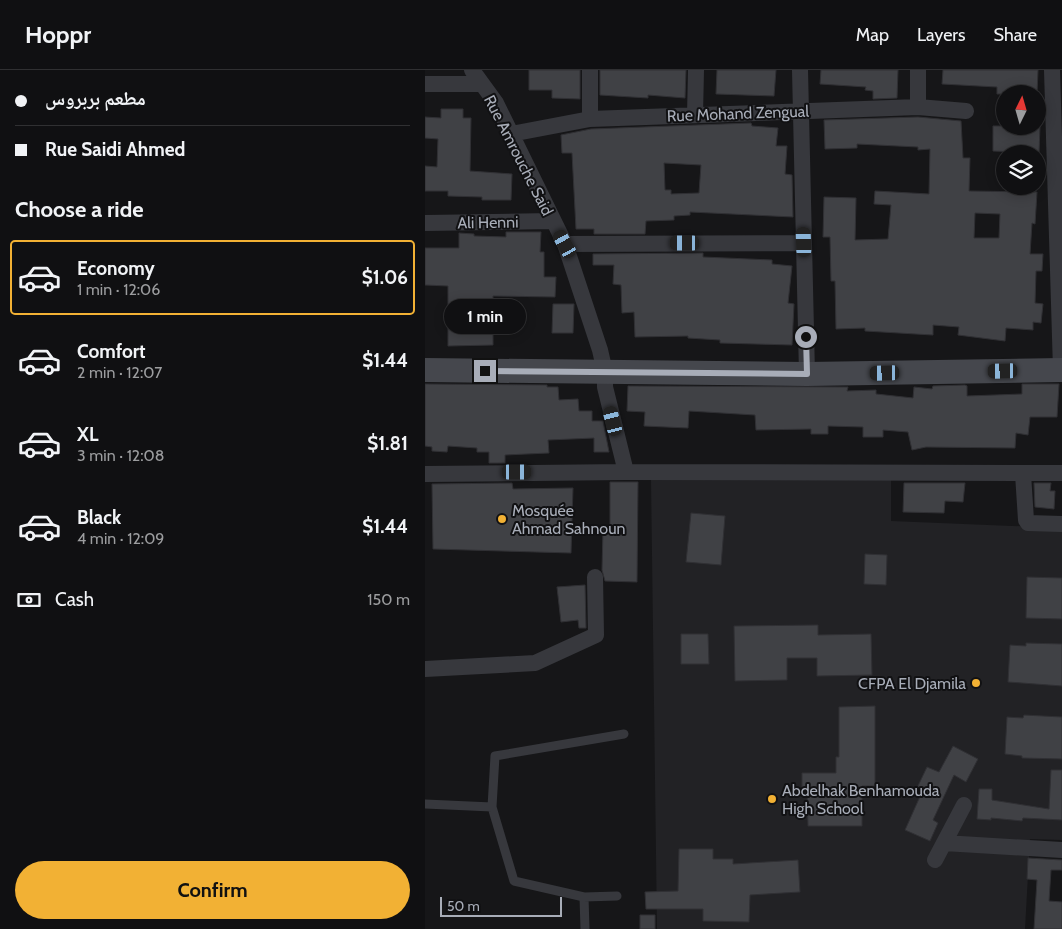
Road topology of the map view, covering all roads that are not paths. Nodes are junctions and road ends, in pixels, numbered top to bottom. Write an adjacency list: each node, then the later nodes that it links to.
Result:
1 (472, 70): 8 (street, Rue Amrouche Said)
2 (590, 70): 14 (street)
3 (696, 70): 13 (street)
4 (800, 70): 11 (street)
5 (918, 70): 10 (street)
6 (1052, 70): 9 (street)
7 (425, 84): 8 (street)
8 (482, 84): 15 (street, Rue Amrouche Said)
9 (1057, 97): 21 (street)
10 (919, 107): 11 (street, Rue Mohand Zengual); 12 (street, Rue Mohand Zengual)
11 (800, 111): 13 (street, Rue Mohand Zengual); 18 (street)
12 (966, 111)
13 (695, 115): 14 (street, Rue Mohand Zengual)
14 (590, 119): 15 (street, Rue Mohand Zengual)
15 (511, 134): 16 (street, Rue Amrouche Said)
16 (552, 221): 17 (street, Ali Henni); 19 (street, Rue Amrouche Said)
17 (425, 223)
18 (804, 242): 19 (street); 23 (street)
19 (565, 244): 22 (street, Rue Amrouche Said)
20 (425, 370): 22 (street)
21 (1062, 370): 23 (street)
22 (605, 372): 23 (street); 24 (street, Rue Amrouche Said)
23 (807, 374)
24 (626, 472): 26 (street); 27 (street)
25 (1062, 473): 27 (street)
26 (425, 474)
27 (1023, 474): 28 (street)
28 (1062, 524)
29 (595, 576): 30 (street)
30 (425, 669)
31 (624, 734): 34 (lane)
32 (425, 804): 34 (lane)
33 (965, 805): 35 (street)
34 (492, 807): 38 (lane)
35 (944, 843): 36 (street); 37 (street)
36 (1062, 850)
37 (935, 860)
38 (584, 896): 39 (lane); 40 (lane)
39 (617, 896)
40 (585, 929)

